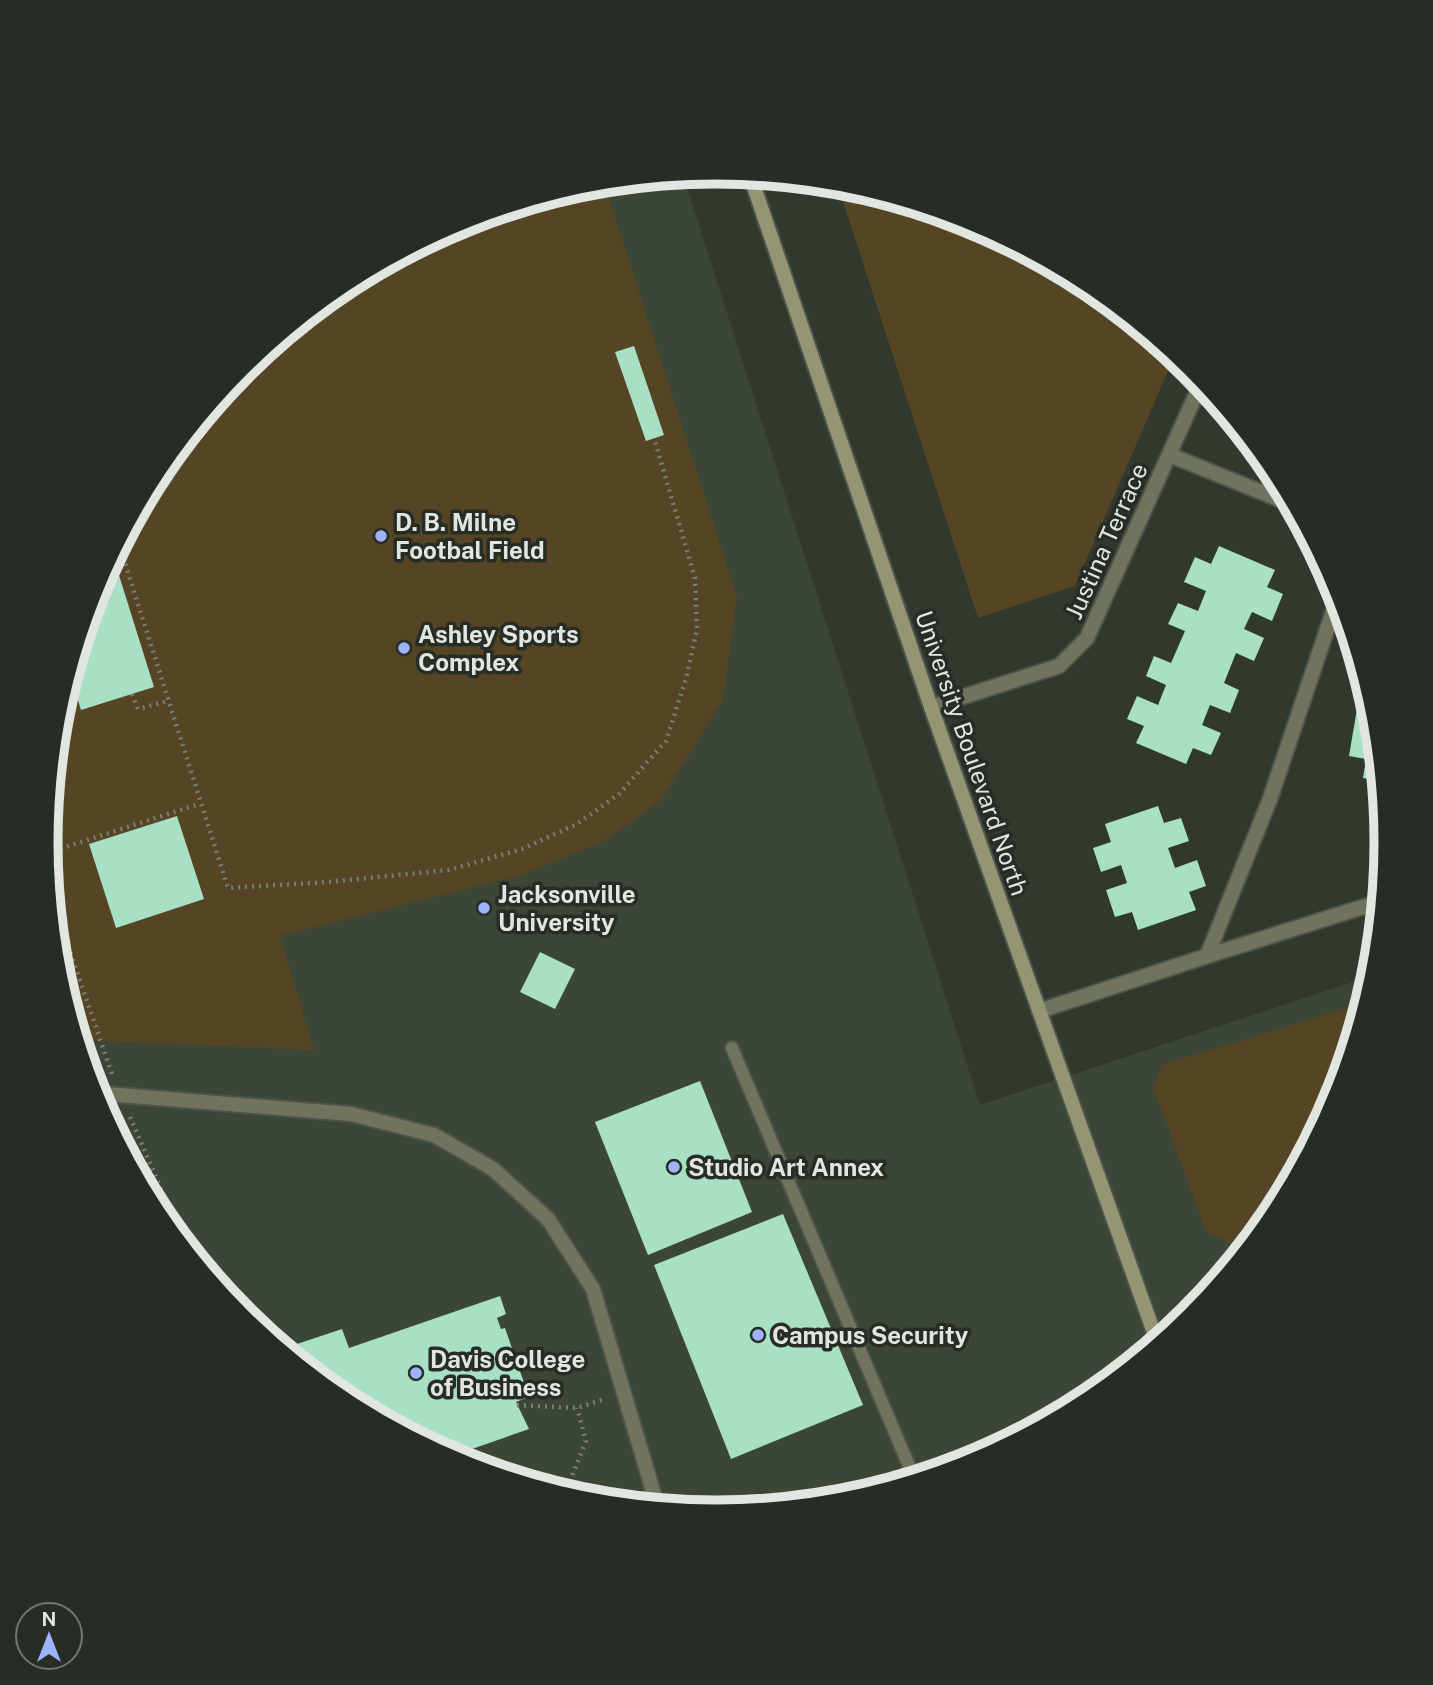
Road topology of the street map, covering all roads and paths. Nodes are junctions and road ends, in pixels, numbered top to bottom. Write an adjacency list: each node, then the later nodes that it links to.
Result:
1 (753, 185): 10 (main road, University Boulevard North)
2 (1197, 393): 4 (street, Justina Terrace)
3 (654, 438): 11 (path)
4 (1170, 455): 5 (street); 10 (street, Justina Terrace)
5 (1278, 499)
6 (123, 557): 9 (path)
7 (1334, 616): 14 (street)
8 (132, 694): 9 (path)
9 (168, 701): 11 (path)
10 (931, 707): 15 (main road, University Boulevard North)
11 (199, 804): 12 (path)
12 (58, 849)
13 (1372, 904): 14 (street)
14 (1207, 956): 15 (street)
15 (1039, 1011): 18 (main road, University Boulevard North)
16 (732, 1048): 22 (lane)
17 (108, 1094): 19 (street)
18 (1155, 1335)
19 (625, 1393): 21 (path); 24 (street)
20 (517, 1405): 21 (path)
21 (577, 1408): 23 (path)
22 (911, 1471)
23 (571, 1485)
24 (656, 1498)

